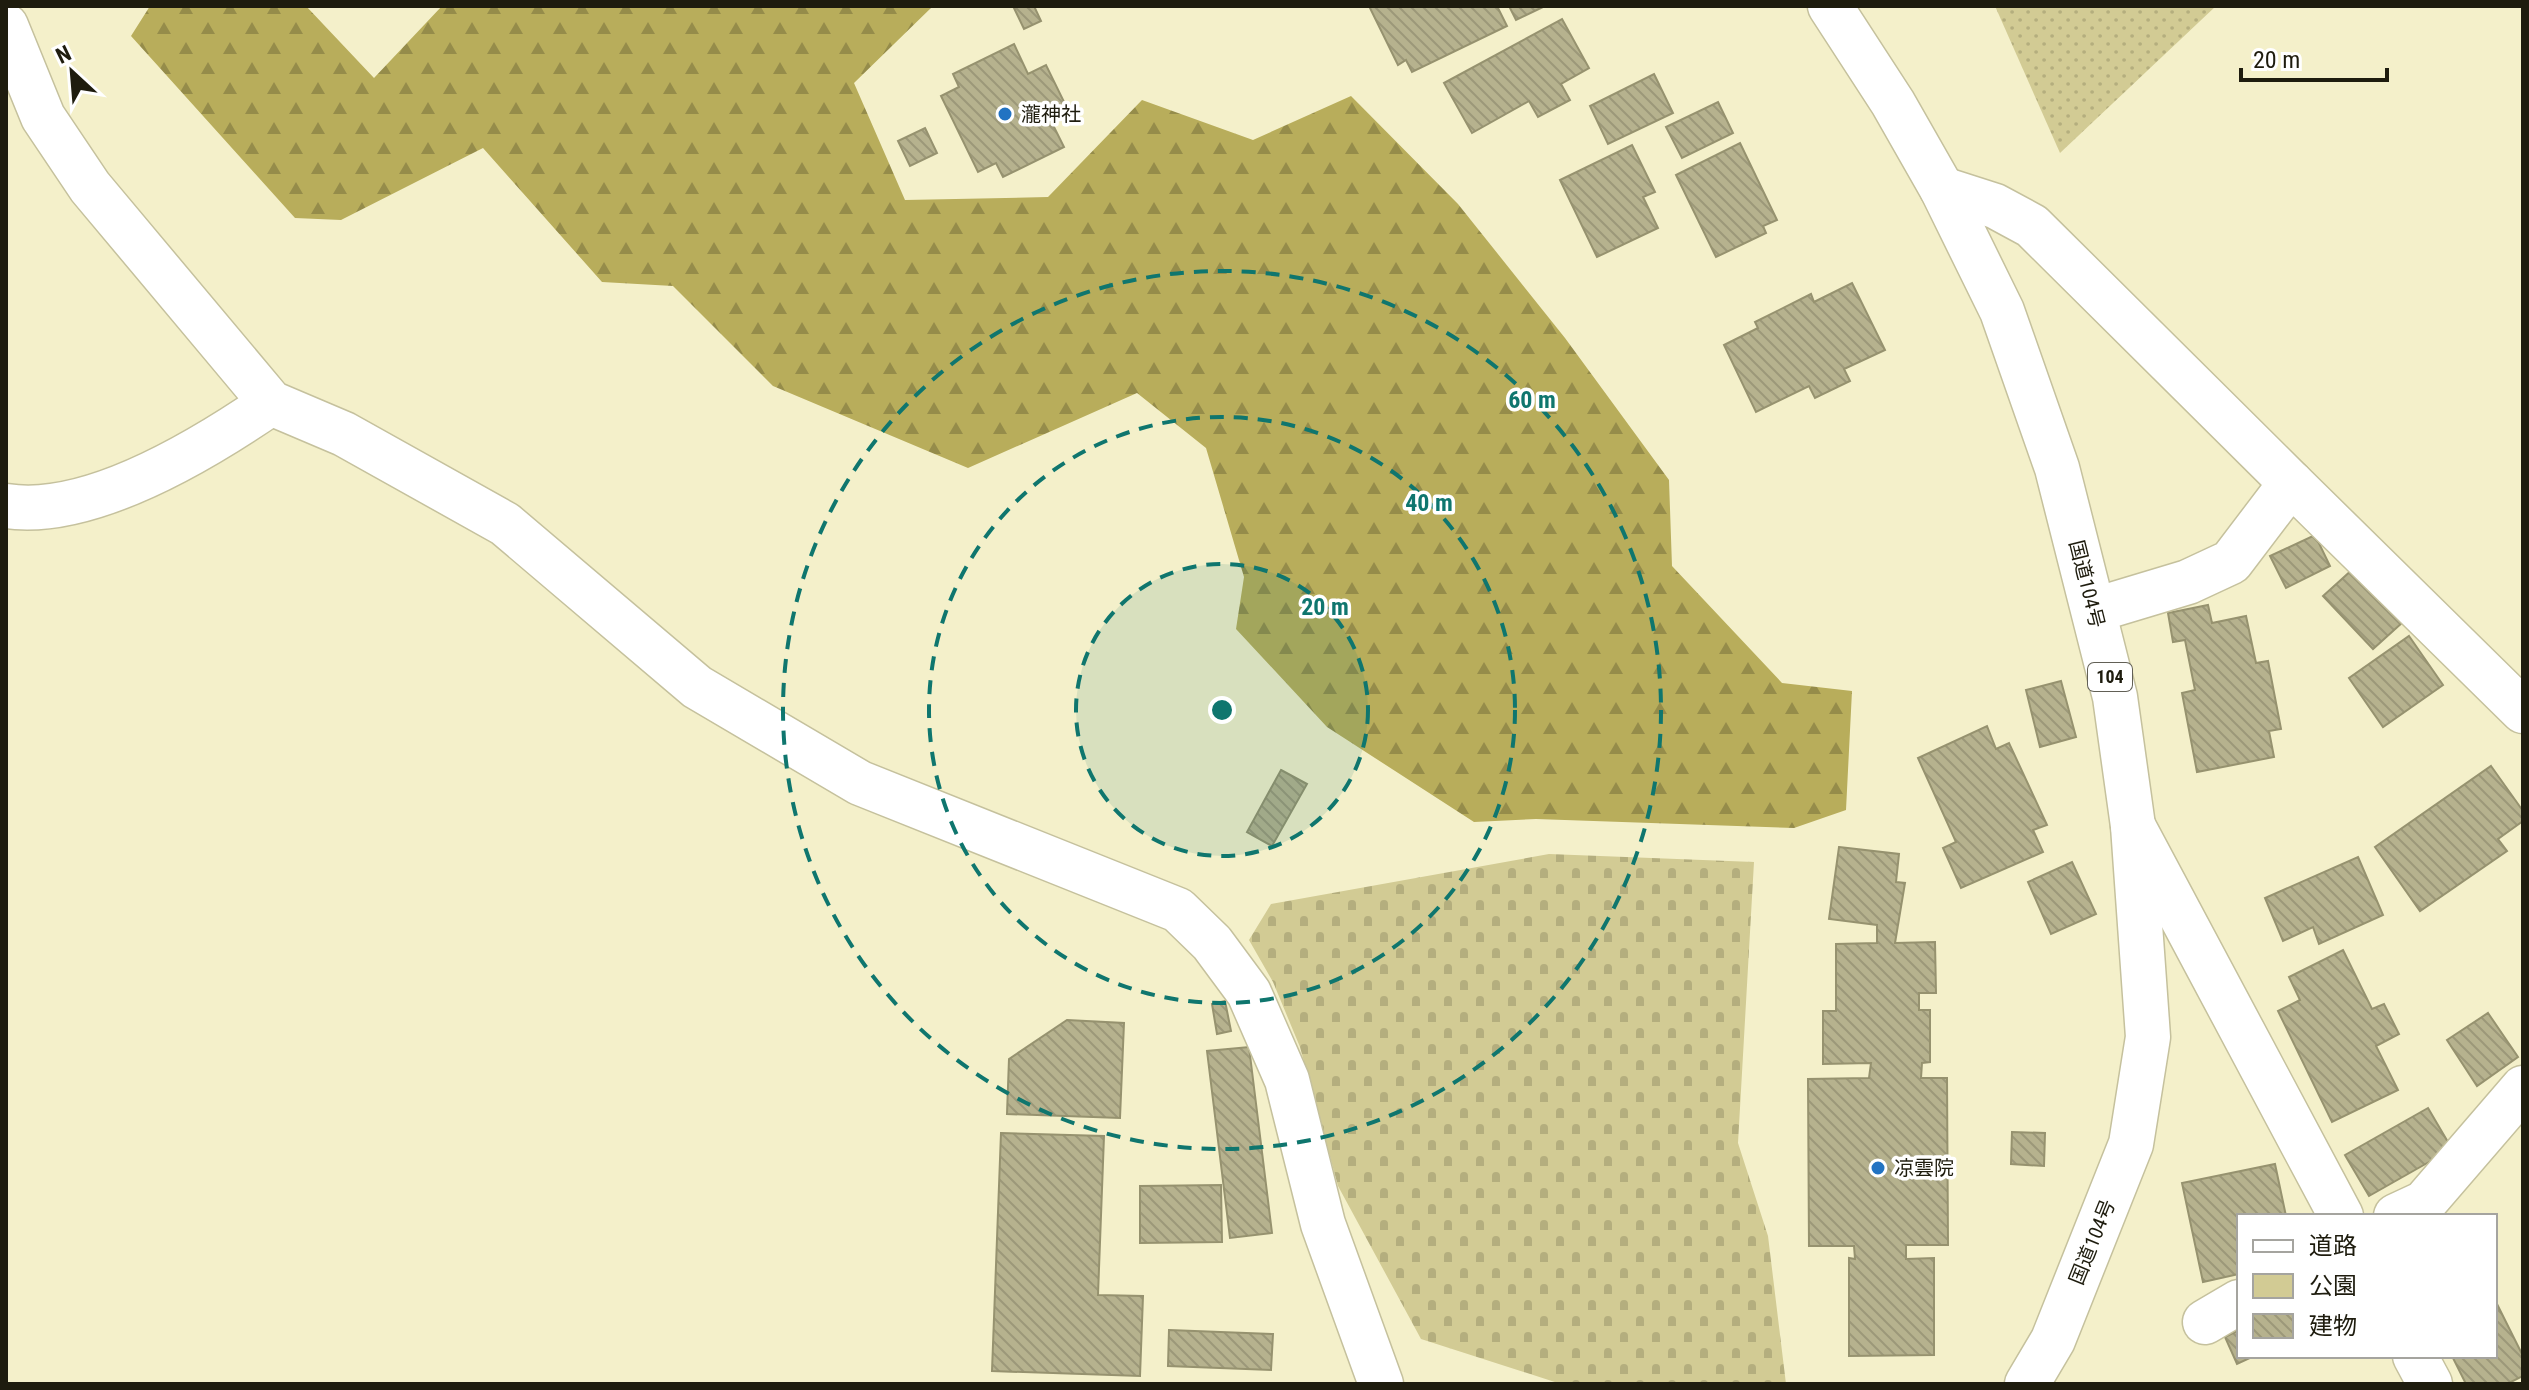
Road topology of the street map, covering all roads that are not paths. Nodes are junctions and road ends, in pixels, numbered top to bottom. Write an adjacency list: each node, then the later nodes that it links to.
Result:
1 (1830, 6): 3 (main road, 国道104号 / 104)
2 (6, 26): 4 (main road)
3 (1942, 189): 5 (main road); 7 (main road, 国道104号 / 104)
4 (271, 403): 6 (main road); 14 (main road)
5 (2291, 483): 7 (main road); 8 (main road)
6 (6, 506)
7 (2095, 610): 9 (main road, 国道104号 / 104)
8 (2523, 711)
9 (2133, 826): 11 (main road); 15 (main road, 国道104号 / 104)
10 (2523, 1088): 12 (main road)
11 (2340, 1214)
12 (2400, 1214)
13 (2416, 1358): 16 (main road)
14 (1381, 1384)
15 (2027, 1384)
16 (2430, 1384)

